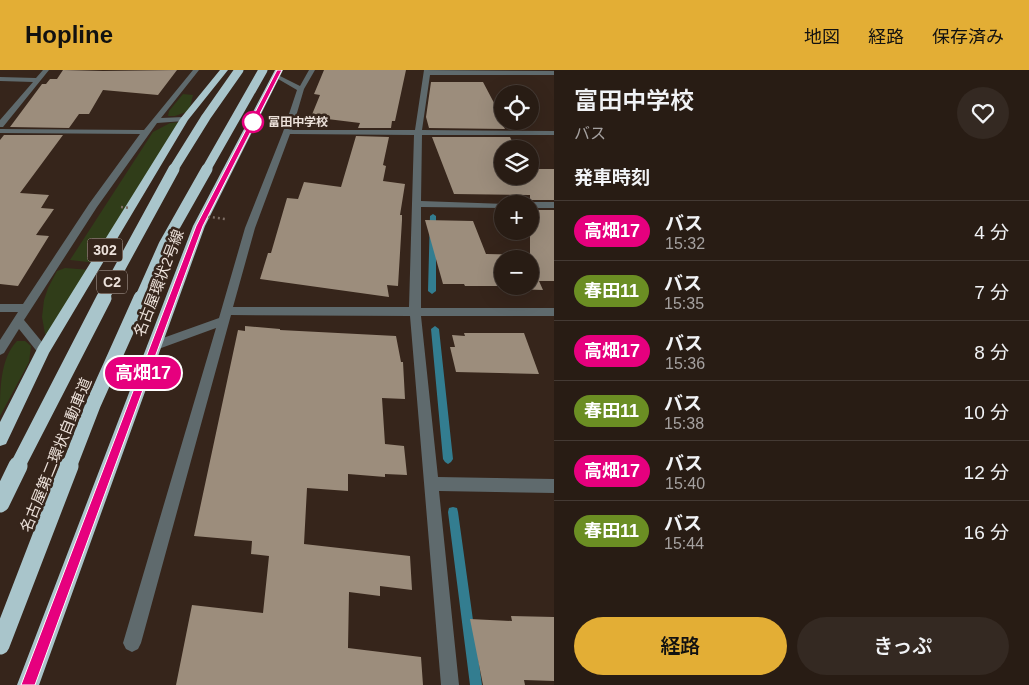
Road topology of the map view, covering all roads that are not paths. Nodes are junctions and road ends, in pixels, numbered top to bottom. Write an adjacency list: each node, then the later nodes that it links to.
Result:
1 (46, 70): 10 (street)
2 (196, 70): 13 (street)
3 (224, 70): 12 (highway, 302)
4 (239, 70): 36 (highway, 名古屋第二環状自動車道 / C2, bridge)
5 (312, 70): 11 (street)
6 (426, 71): 8 (street); 18 (street)
7 (273, 72): 11 (street); 30 (highway, 名古屋環状2号線); 38 (highway, 名古屋第二環状自動車道 / C2, bridge)
8 (554, 74)
9 (0, 79): 10 (street)
10 (38, 80): 14 (street)
11 (301, 89): 17 (street)
12 (184, 119): 13 (street); 32 (highway, 302)
13 (154, 121): 16 (street)
14 (0, 125)
15 (0, 131): 16 (street)
16 (145, 132): 25 (street)
17 (287, 132): 18 (street); 28 (street)
18 (418, 133): 19 (street); 20 (street)
19 (554, 133)
20 (417, 204): 21 (street); 26 (street)
21 (494, 205)
22 (539, 205): 23 (street)
23 (554, 205)
24 (0, 308): 25 (street)
25 (24, 308): 29 (street)
26 (414, 311): 27 (street); 28 (street); 34 (street)
27 (554, 312)
28 (224, 316): 30 (street); 37 (street)
29 (18, 320): 31 (street); 32 (street)
30 (153, 346): 39 (highway, 名古屋環状2号線)
31 (0, 350)
32 (43, 351): 33 (highway, 302)
33 (0, 439)
34 (432, 484): 35 (street); 40 (street)
35 (554, 486)
36 (0, 503)
37 (132, 643)
38 (0, 645)
39 (28, 685)
40 (450, 685)

